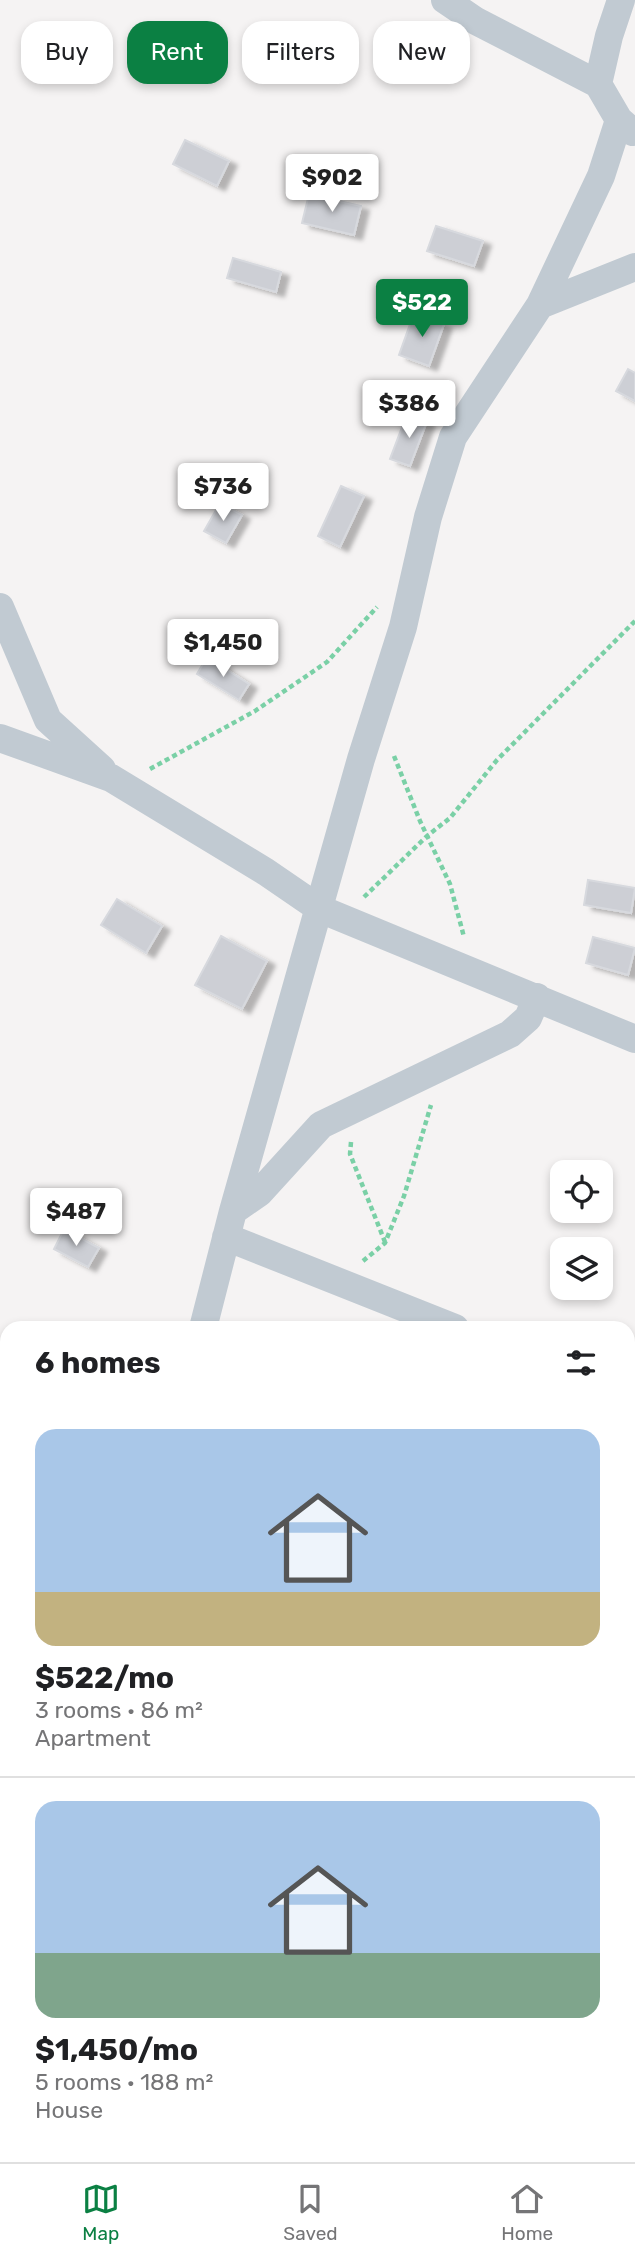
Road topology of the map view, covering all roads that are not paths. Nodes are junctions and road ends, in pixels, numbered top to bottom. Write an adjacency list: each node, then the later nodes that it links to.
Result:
1 (445, 0): 3 (street)
2 (621, 0): 3 (street)
3 (598, 84): 4 (street)
4 (627, 127): 6 (street)
5 (635, 267): 6 (street)
6 (540, 305): 10 (street)
7 (0, 607): 9 (street)
8 (0, 738): 9 (street)
9 (107, 774): 10 (street)
10 (332, 913): 11 (street); 13 (street)
11 (537, 997): 12 (street); 13 (street)
12 (635, 1039)
13 (230, 1224): 14 (street); 15 (street)
14 (205, 1321)
15 (437, 1321)

